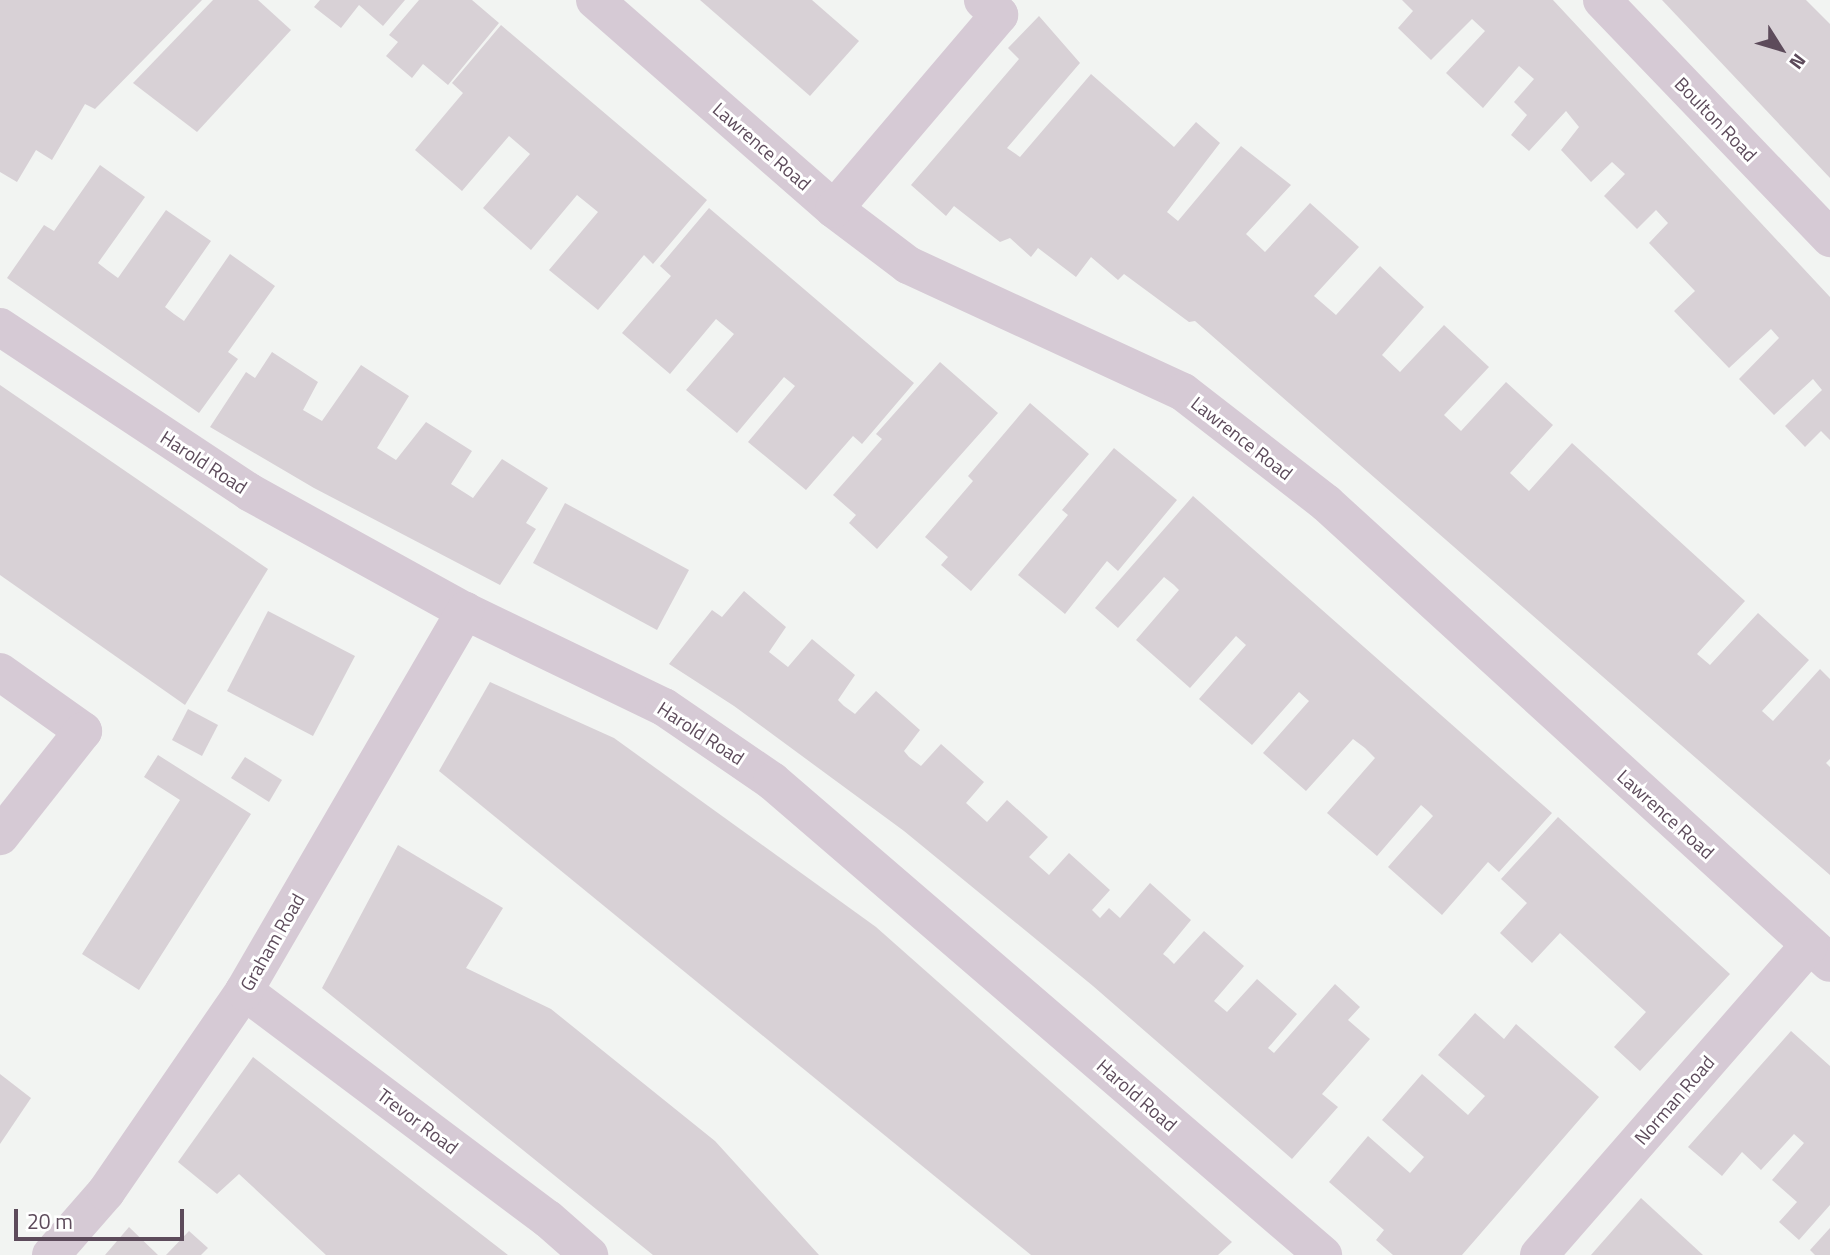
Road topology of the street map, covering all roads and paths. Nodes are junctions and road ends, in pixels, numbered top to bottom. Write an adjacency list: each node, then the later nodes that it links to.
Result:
1 (595, 0): 4 (street, Lawrence Road)
2 (983, 0): 4 (street)
3 (1602, 0): 5 (street, Boulton Road)
4 (834, 209): 10 (street, Lawrence Road)
5 (1830, 238)
6 (0, 327): 7 (street, Harold Road)
7 (465, 611): 11 (street, Graham Road); 14 (street, Harold Road)
8 (0, 672): 9 (street)
9 (0, 836)
10 (1820, 954): 15 (street, Norman Road)
11 (244, 991): 12 (street, Graham Road); 13 (street, Trevor Road)
12 (51, 1255)
13 (589, 1255)
14 (1322, 1255)
15 (1539, 1255)

